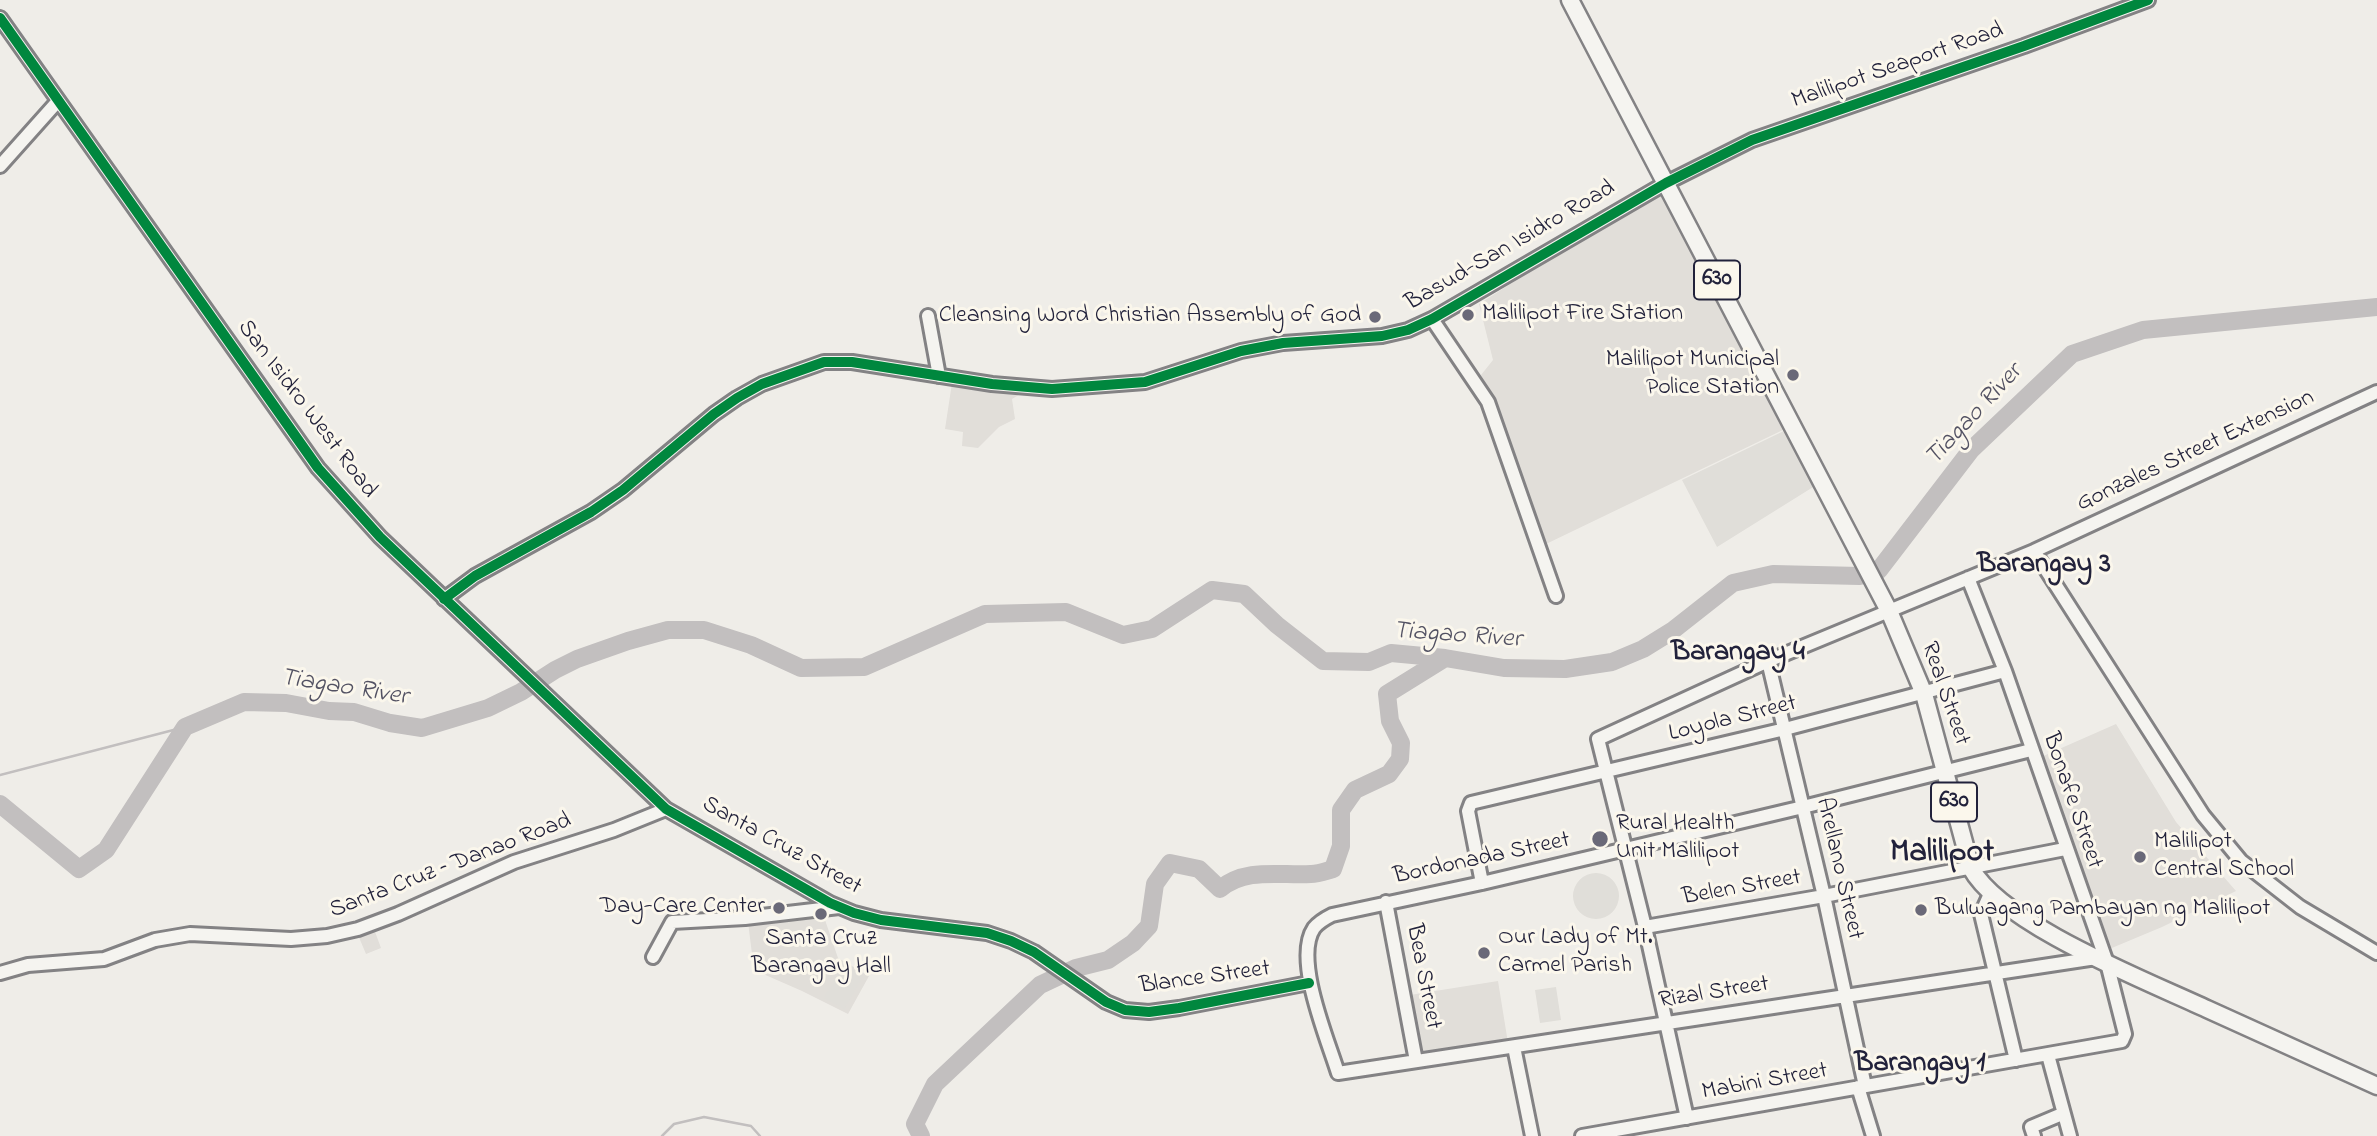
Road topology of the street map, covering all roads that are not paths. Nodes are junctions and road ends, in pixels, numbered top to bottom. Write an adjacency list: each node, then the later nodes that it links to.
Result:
1 (1570, 0): 6 (main road, 630)
2 (2148, 0): 6 (street, Malilipot Seaport Road)
3 (0, 18): 4 (street, San Isidro West Road)
4 (58, 101): 5 (street); 14 (street, San Isidro West Road)
5 (0, 166)
6 (1666, 183): 8 (street, Basud-San Isidro Road); 15 (main road, Real Street / 630)
7 (928, 316): 9 (street)
8 (1433, 319): 9 (street, Basud-San Isidro Road); 13 (street)
9 (939, 376): 14 (street, Basud-San Isidro Road)
10 (2377, 392): 11 (street, Gonzales Street Extension)
11 (2034, 551): 12 (street, Gonzales Street Extension); 34 (street)
12 (1968, 578): 15 (street, Gonzales Street Extension); 17 (street, Bonafe Street)
13 (1556, 596)
14 (444, 599): 24 (street, San Isidro West Road)
15 (1889, 611): 16 (street, Gonzales Street Extension); 18 (main road, Real Street / 630)
16 (1768, 661): 19 (street, Arellano Street); 21 (street, Gonzales Street Extension)
17 (2005, 671): 18 (street, Loyola Street); 20 (street, Bonafe Street)
18 (1924, 694): 19 (street, Loyola Street); 22 (main road, Real Street / 630)
19 (1785, 729): 21 (street, Loyola Street); 23 (street, Arellano Street)
20 (2032, 750): 22 (street, Bordonada Street); 26 (street, Bonafe Street)
21 (1607, 772): 25 (street); 28 (street, Loyola Street)
22 (1947, 772): 23 (street, Bordonada Street); 27 (main road, Real Street / 630)
23 (1803, 807): 25 (street, Bordonada Street); 30 (street, Arellano Street)
24 (666, 808): 32 (street, Santa Cruz Street); 37 (street, Santa Cruz – Danao Road)
25 (1626, 849): 28 (street, Bordonada Street); 33 (street)
26 (2065, 849): 27 (street, Belen Street); 36 (street, Bonafe Street)
27 (1971, 868): 29 (main road, Real Street / 630); 30 (street, Belen Street)
28 (1482, 883): 31 (street, Bordonada Street)
29 (1990, 894): 36 (main road, Real Street / 630); 38 (street)
30 (1824, 896): 33 (street, Belen Street); 41 (street, Arellano Street)
31 (1386, 902): 40 (street, Bordonada Street); 47 (street, Bea Street)
32 (839, 907): 35 (street); 39 (street, Santa Cruz Street)
33 (1645, 927): 42 (street)
34 (2377, 953)
35 (653, 957)
36 (2101, 961): 38 (street, Rizal Street); 43 (street, Bonafe Street); 48 (main road, 630)
37 (0, 973)
38 (1995, 973): 41 (street, Rizal Street); 46 (street)
39 (1073, 980): 40 (street, Blance Street)
40 (1309, 984): 47 (street, Rizal Street)
41 (1845, 995): 42 (street, Rizal Street); 49 (street, Arellano Street)
42 (1666, 1022): 44 (street, Rizal Street); 51 (street)
43 (2122, 1041): 45 (street, Mabini Street)
44 (1514, 1047): 47 (street, Rizal Street); 52 (street)
45 (2048, 1055): 46 (street, Mabini Street); 50 (street)
46 (2016, 1060): 49 (street, Mabini Street)
47 (1416, 1061)
48 (2377, 1086)
49 (1862, 1087): 51 (street, Mabini Street); 54 (street, Arellano Street)
50 (2062, 1114): 55 (street); 56 (street)
51 (1687, 1118): 53 (street, Mabini Street)
52 (1532, 1136)
53 (1582, 1136)
54 (1873, 1136)
55 (2034, 1136)
56 (2070, 1136)

